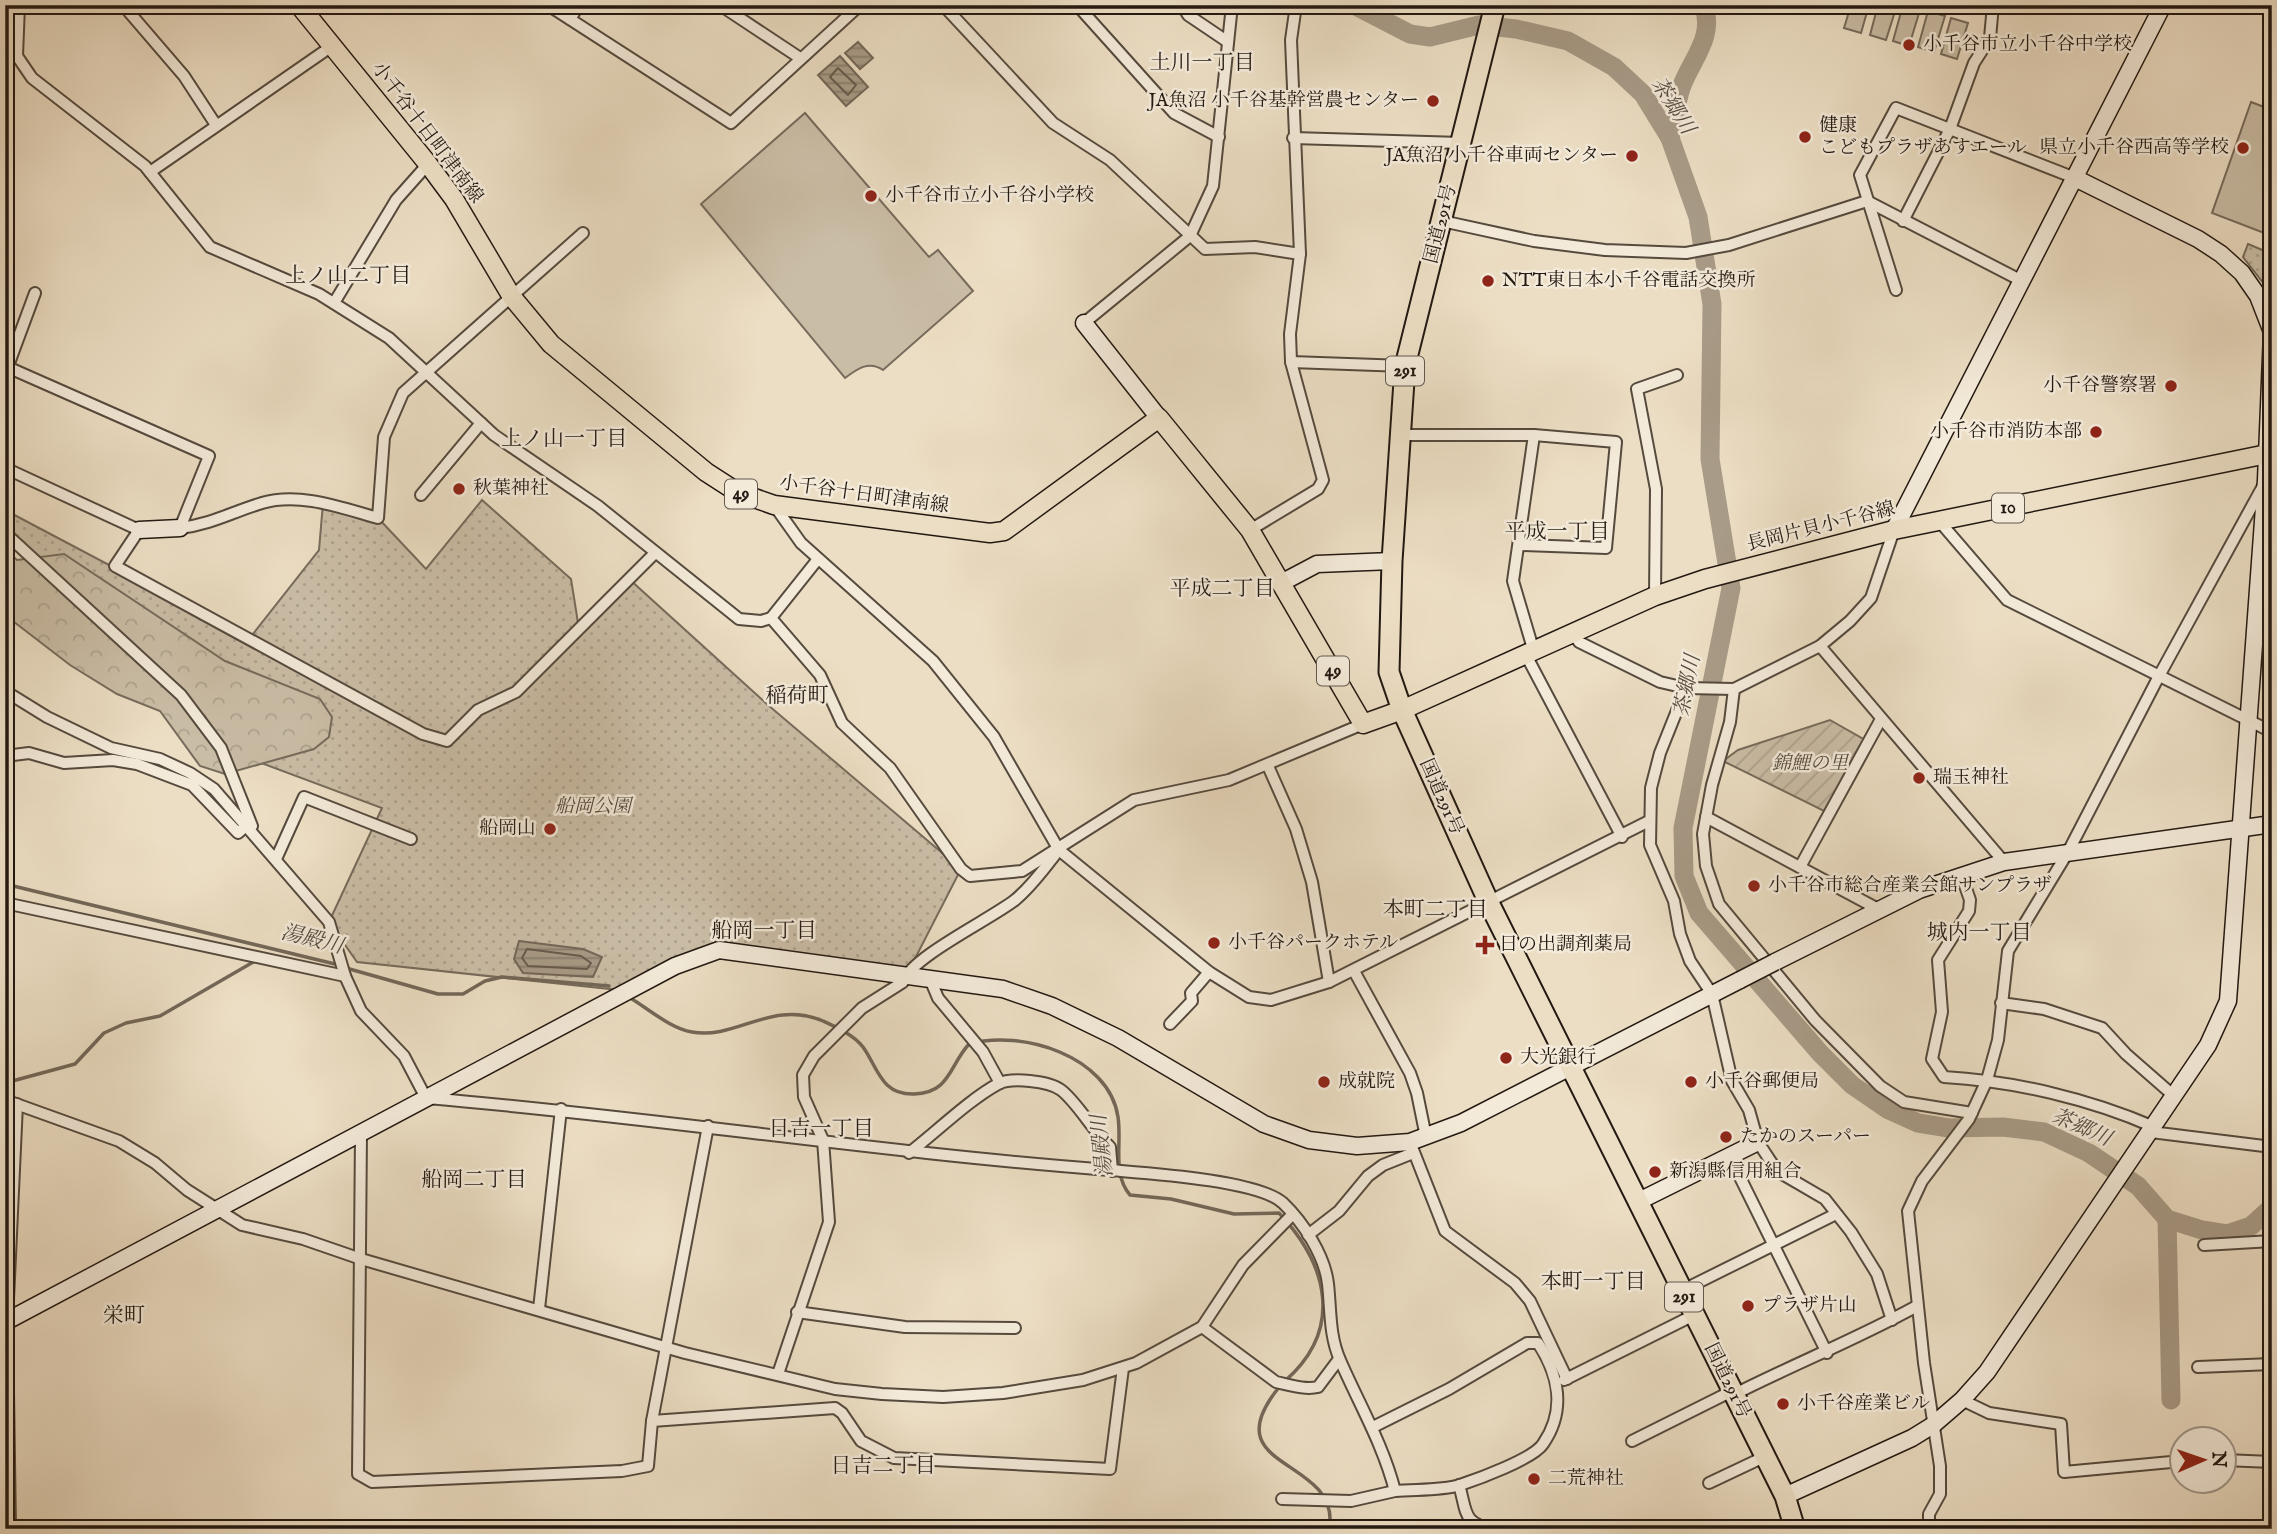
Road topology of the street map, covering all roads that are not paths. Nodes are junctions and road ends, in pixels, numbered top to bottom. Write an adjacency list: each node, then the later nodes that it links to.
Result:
1 (19, 5): 19 (street)
2 (123, 5): 21 (street)
3 (299, 5): 18 (main road, 小千谷十日町津南線 / 49)
4 (548, 5): 16 (street)
5 (579, 5): 16 (street)
6 (720, 5): 20 (street)
7 (860, 5): 20 (street)
8 (943, 5): 33 (street)
9 (1077, 5): 23 (street)
10 (1182, 5): 17 (street)
11 (1232, 5): 17 (street)
12 (1296, 5): 24 (street)
13 (1495, 5): 25 (highway, 国道291号 / 291)
14 (1993, 5): 22 (street)
15 (2163, 5): 28 (street)
16 (570, 19): 20 (street)
17 (1228, 42): 23 (street)
18 (332, 46): 21 (street); 26 (main road, 小千谷十日町津南線 / 49)
19 (11, 57): 27 (street)
20 (800, 58)
21 (216, 125): 27 (street)
22 (1950, 130): 28 (street); 29 (street); 30 (street)
23 (1219, 137): 33 (street)
24 (1293, 138): 25 (street); 34 (street)
25 (1461, 143): 31 (highway, 国道291号 / 291)
26 (428, 164): 38 (main road, 小千谷十日町津南線 / 49); 39 (street)
27 (150, 172): 39 (street)
28 (2075, 178): 35 (street); 50 (street)
29 (1867, 201): 30 (street); 31 (street); 36 (street)
30 (1903, 220): 35 (street)
31 (1442, 221): 42 (highway, 国道291号 / 291)
32 (583, 233): 38 (street)
33 (1190, 236): 34 (street); 40 (street)
34 (1300, 254): 41 (street)
35 (2022, 281): 59 (street)
36 (1896, 290)
37 (35, 293): 43 (street)
38 (512, 297): 44 (street); 54 (main road, 小千谷十日町津南線 / 49)
39 (334, 303): 44 (street)
40 (1084, 323): 46 (street)
41 (1291, 362): 42 (street); 58 (street)
42 (1405, 366): 48 (highway, 国道291号 / 291)
43 (6, 369): 56 (street)
44 (426, 370): 47 (street); 56 (street)
45 (1677, 375): 66 (street)
46 (1159, 418): 54 (main road, 小千谷十日町津南線 / 49); 58 (main road, 49)
47 (481, 423): 53 (street); 62 (street)
48 (1399, 435): 49 (street); 64 (highway, 国道291号 / 291)
49 (1534, 435): 61 (street); 61 (street)
50 (2269, 453): 52 (street); 55 (main road, 長岡片貝小千谷線 / 10)
51 (5, 468): 57 (street)
52 (2266, 480): 71 (street); 77 (street)
53 (421, 495)
54 (774, 505): 63 (street)
55 (1940, 522): 59 (main road, 長岡片貝小千谷線 / 10); 71 (street)
56 (180, 528): 57 (street)
57 (139, 530): 62 (street)
58 (1250, 530): 65 (main road, 49)
59 (1894, 530): 66 (main road, 長岡片貝小千谷線 / 10); 69 (street)
60 (5, 533): 87 (street)
61 (1521, 544): 70 (street)
62 (654, 554): 67 (street)
63 (818, 559): 67 (street); 90 (street)
64 (1392, 561): 65 (street); 75 (highway, 国道291号 / 291)
65 (1283, 582): 78 (main road, 49)
66 (1655, 596): 68 (main road, 長岡片貝小千谷線 / 10)
67 (771, 618): 90 (street)
68 (1572, 632): 70 (main road, 長岡片貝小千谷線 / 10); 72 (street)
69 (1820, 646): 73 (street); 76 (street)
70 (1530, 653): 75 (main road, 長岡片貝小千谷線 / 10); 88 (street)
71 (2159, 676): 77 (street); 91 (street)
72 (1686, 688): 73 (street); 83 (street)
73 (1732, 689): 82 (street)
74 (5, 691): 85 (street)
75 (1402, 710): 78 (main road); 96 (highway, 国道291号 / 291)
76 (1881, 719): 93 (street); 94 (street)
77 (2248, 719): 79 (street); 86 (street)
78 (1363, 724): 81 (street)
79 (2272, 732)
80 (5, 756): 85 (street)
81 (1268, 766): 90 (street); 104 (street)
82 (1706, 817): 94 (street); 116 (street)
83 (1649, 821): 88 (street); 105 (street)
84 (2272, 824): 86 (street)
85 (247, 825): 87 (street)
86 (2240, 829): 91 (street); 111 (street)
87 (256, 834): 92 (street)
88 (1622, 836): 96 (street)
89 (411, 839): 92 (street)
90 (1059, 850): 100 (street); 102 (street)
91 (2068, 852): 93 (street); 106 (street)
92 (276, 859): 101 (street)
93 (2004, 862): 95 (street)
94 (1800, 867): 98 (street)
95 (1961, 874): 98 (street); 109 (street)
96 (1489, 902): 99 (street); 108 (highway, 国道291号 / 291)
97 (5, 903): 101 (street)
98 (1878, 909): 105 (street, bridge)
99 (1354, 971): 104 (street); 120 (street)
100 (1209, 972): 104 (street); 107 (street)
101 (345, 974): 112 (street)
102 (905, 975): 103 (street); 112 (street); 121 (street)
103 (930, 979): 110 (street); 124 (street)
104 (1329, 982)
105 (1712, 994): 108 (street); 122 (street)
106 (2001, 1003): 109 (street); 111 (street)
107 (1170, 1024)
108 (1570, 1066): 120 (street); 128 (highway, 国道291号 / 291)
109 (1987, 1080): 116 (street); 118 (street)
110 (1000, 1083): 125 (street); 127 (street)
111 (2174, 1096): 118 (street)
112 (426, 1098): 115 (street); 119 (street)
113 (5, 1100): 114 (street)
114 (17, 1104): 129 (street); 143 (street)
115 (561, 1109): 117 (street); 139 (street)
116 (1970, 1116): 138 (street)
117 (708, 1126): 121 (street); 146 (street)
118 (2152, 1129): 123 (street); 156 (street)
119 (360, 1134): 129 (street); 136 (street)
120 (1426, 1136): 124 (street)
121 (823, 1140): 125 (street); 140 (street)
122 (1758, 1142): 126 (street); 130 (street)
123 (2271, 1145)
124 (1411, 1147): 132 (street); 153 (street)
125 (909, 1153): 127 (street)
126 (1730, 1157): 128 (street); 134 (street)
127 (1117, 1171): 131 (street)
128 (1637, 1202): 137 (highway, 国道291号 / 291)
129 (217, 1210): 136 (street); 143 (street)
130 (1836, 1214): 134 (street); 142 (street)
131 (1289, 1219): 132 (street); 144 (street)
132 (1308, 1235): 148 (street)
133 (2272, 1241): 135 (street)
134 (1774, 1244): 137 (street); 147 (street)
135 (2204, 1245)
136 (362, 1259): 139 (street); 158 (street)
137 (1681, 1291): 141 (highway, 国道291号 / 291)
138 (1917, 1306): 142 (street); 159 (street)
139 (539, 1309): 146 (street)
140 (797, 1312): 145 (street); 152 (street)
141 (1694, 1315): 153 (street); 155 (highway, 国道291号 / 291)
142 (1892, 1320): 147 (street)
143 (6, 1322): 166 (street)
144 (1202, 1326): 148 (street); 151 (street)
145 (1015, 1328)
146 (666, 1348): 152 (street); 158 (street)
147 (1828, 1353): 155 (street)
148 (1339, 1359): 160 (street)
149 (2272, 1364): 150 (street)
150 (2198, 1367)
151 (1123, 1368): 154 (street); 157 (street)
152 (778, 1374): 154 (street)
153 (1563, 1381): 160 (street); 168 (street)
154 (835, 1389): 157 (street)
155 (1733, 1393): 161 (street); 162 (highway, 国道291号 / 291)
156 (1962, 1400): 159 (street); 164 (street)
157 (835, 1408): 158 (street)
158 (652, 1420)
159 (1933, 1426): 170 (street); 175 (street)
160 (1373, 1427): 169 (street)
161 (1632, 1441)
162 (1764, 1457): 167 (street); 170 (highway, 国道291号 / 291)
163 (2238, 1461): 165 (street)
164 (2168, 1462)
165 (2272, 1462)
166 (7, 1479): 172 (street)
167 (1709, 1483)
168 (1459, 1485): 169 (street); 173 (street)
169 (1395, 1491): 171 (street)
170 (1785, 1496): 174 (highway, 国道291号 / 291)
171 (1282, 1499)
172 (10, 1529)
173 (1493, 1529)
174 (1795, 1529)
175 (1928, 1529)

